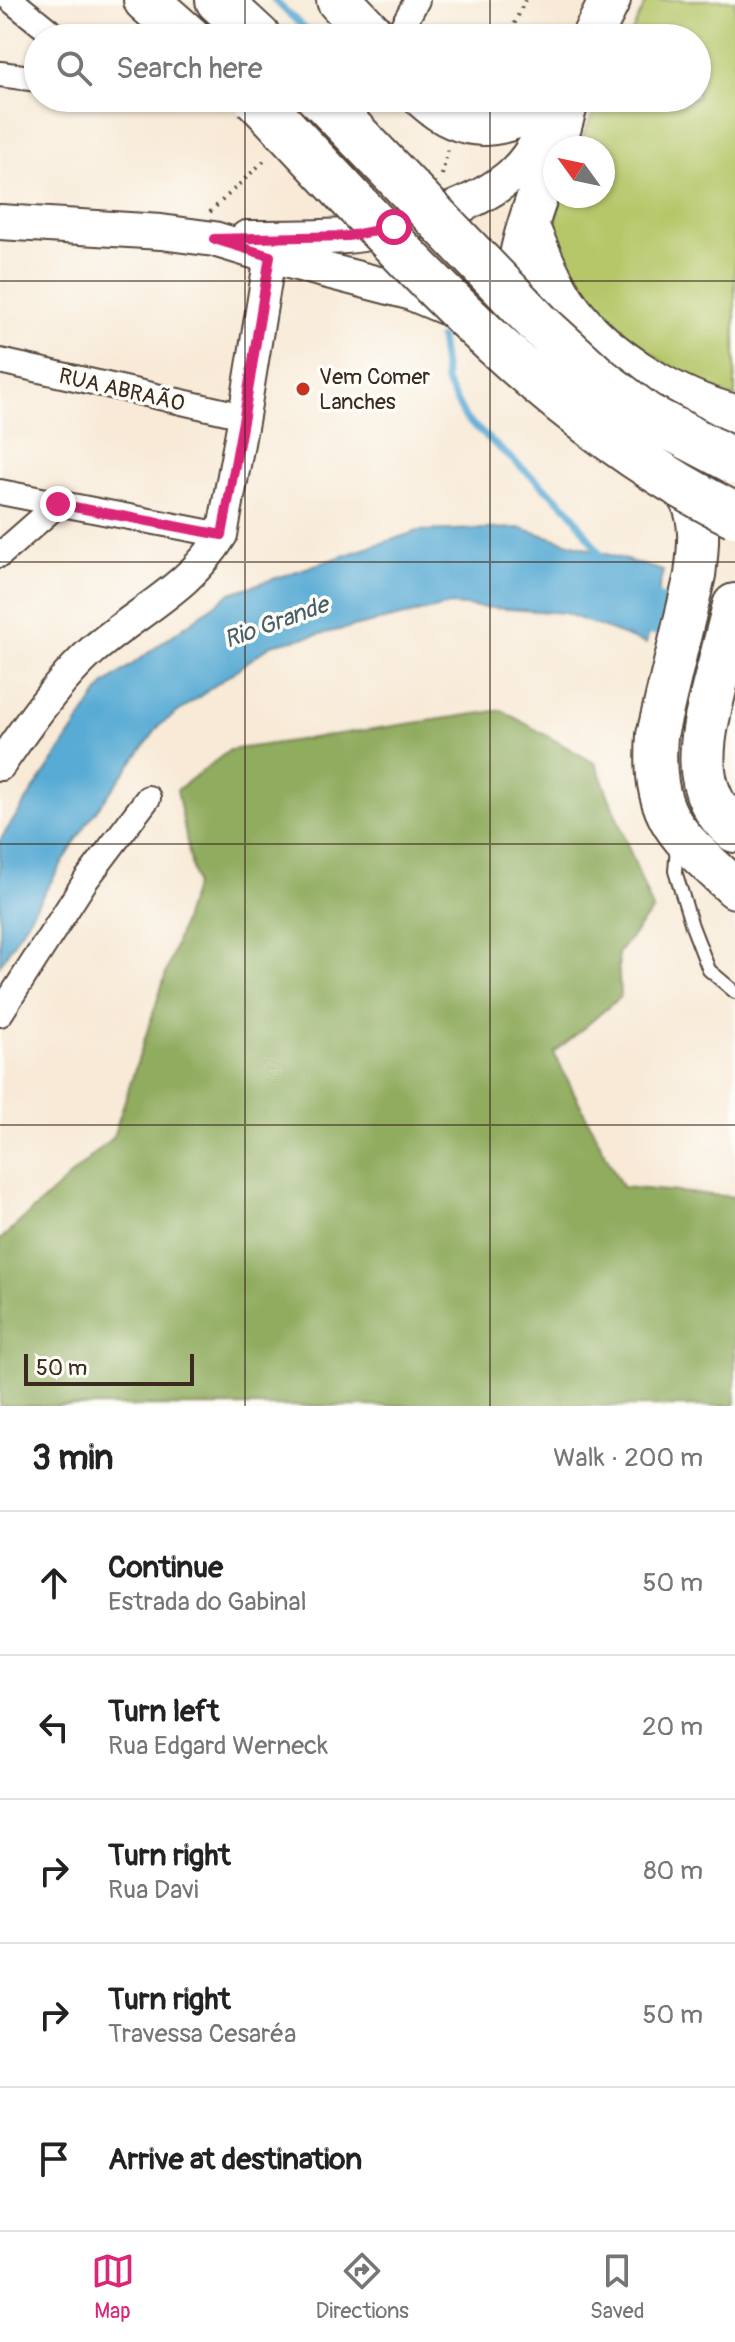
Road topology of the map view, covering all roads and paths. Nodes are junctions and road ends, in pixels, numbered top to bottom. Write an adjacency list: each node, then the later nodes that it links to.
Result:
1 (11, 0): 7 (street)
2 (146, 0): 8 (highway)
3 (218, 0): 9 (highway)
4 (417, 0): 10 (street)
5 (525, 0): 11 (path)
6 (610, 0): 12 (highway)
7 (41, 24)
8 (173, 24)
9 (244, 24)
10 (404, 24)
11 (514, 24)
12 (598, 24)
13 (0, 74): 14 (street)
14 (24, 77)
15 (270, 112): 34 (highway, bridge)
16 (335, 112): 31 (highway, bridge)
17 (445, 112): 18 (highway)
18 (526, 112)
19 (553, 112): 25 (main road)
20 (565, 112): 21 (highway)
21 (558, 136)
22 (543, 182): 24 (highway)
23 (0, 222): 25 (main road)
24 (528, 225): 28 (highway); 29 (highway)
25 (214, 239): 26 (main road)
26 (270, 256): 28 (main road); 30 (street)
27 (0, 361): 30 (street, RUA ABRAÃO)
28 (542, 362): 41 (highway)
29 (735, 415)
30 (244, 416): 35 (street)
31 (735, 462)
32 (0, 492): 33 (street)
33 (58, 504): 35 (street); 36 (street)
34 (735, 515)
35 (222, 535): 38 (street)
36 (0, 555)
37 (735, 606): 40 (highway)
38 (0, 765)
39 (148, 798): 44 (street)
40 (723, 816)
41 (679, 836): 42 (highway); 43 (lane)
42 (735, 888)
43 (735, 992)
44 (0, 1014)

